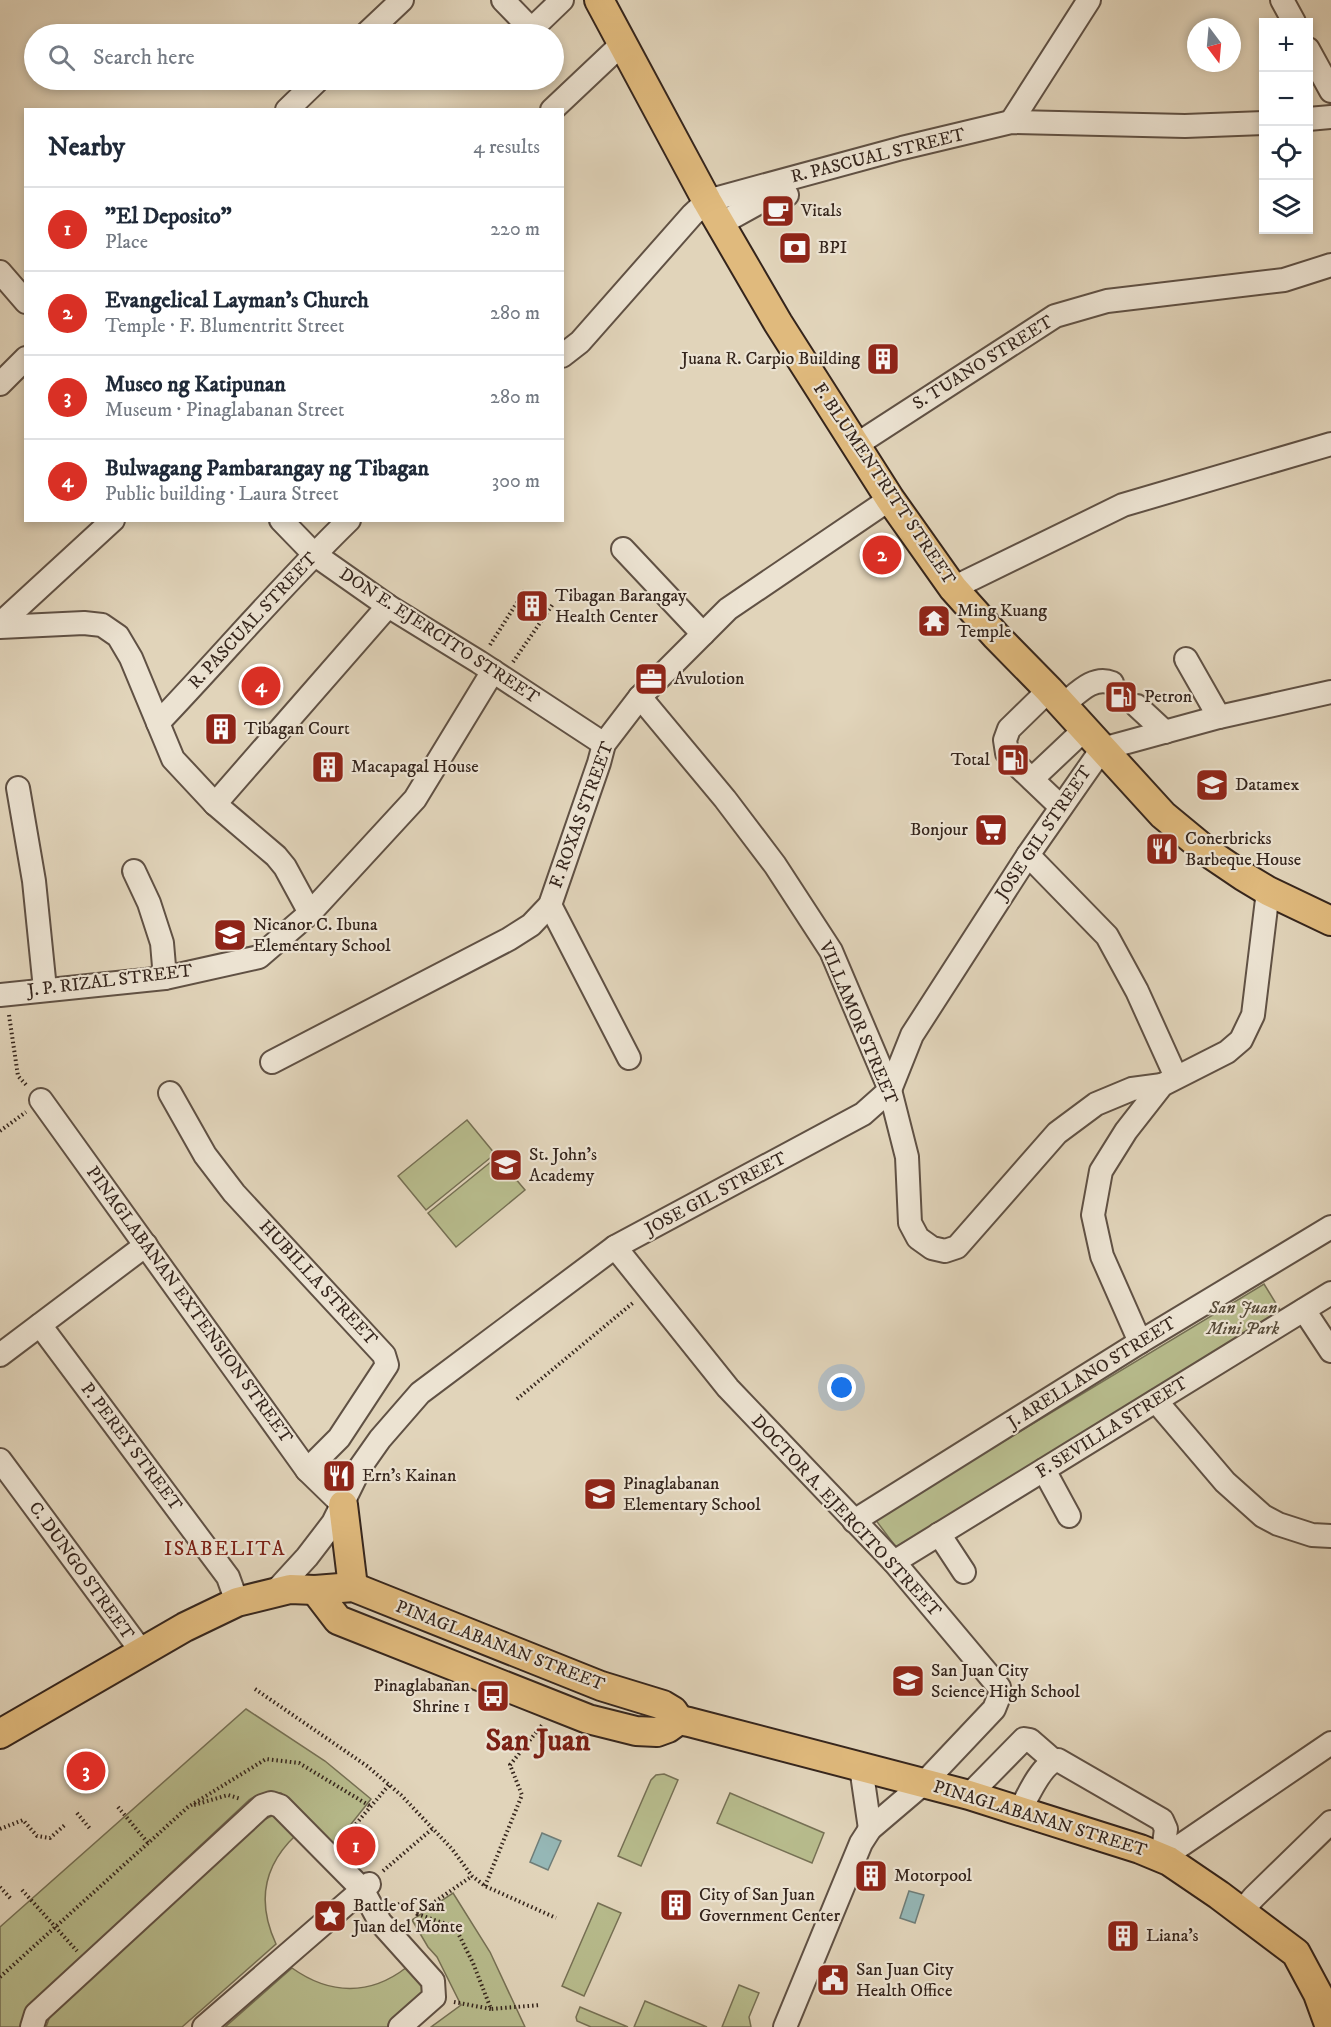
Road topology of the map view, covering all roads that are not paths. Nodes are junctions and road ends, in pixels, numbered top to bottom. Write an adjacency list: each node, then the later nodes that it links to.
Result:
1 (402, 0): 8 (street)
2 (502, 0): 9 (street)
3 (562, 0): 10 (street)
4 (599, 0): 11 (main road, F. BLUMENTRITT STREET)
5 (1089, 0): 19 (street)
6 (1282, 0): 7 (street)
7 (1292, 18)
8 (377, 24)
9 (526, 24)
10 (537, 24)
11 (623, 43): 16 (street); 22 (main road, F. BLUMENTRITT STREET)
12 (1313, 58): 14 (street)
13 (308, 90): 15 (street)
14 (1331, 92)
15 (289, 108)
16 (554, 108)
17 (1331, 117): 18 (street)
18 (1313, 119)
19 (1011, 122): 20 (street, R. PASCUAL STREET); 22 (street, R. PASCUAL STREET)
20 (1259, 123)
21 (820, 185): 22 (street)
22 (714, 212): 26 (street, R. PASCUAL STREET); 30 (main road, F. BLUMENTRITT STREET)
23 (1331, 265): 30 (street, S. TUANO STREET)
24 (0, 272): 25 (street)
25 (24, 300)
26 (564, 354)
27 (24, 360): 28 (street)
28 (0, 384)
29 (1331, 444): 37 (street)
30 (856, 445): 31 (main road, F. BLUMENTRITT STREET)
31 (891, 499): 37 (main road, F. BLUMENTRITT STREET); 40 (street, F. ROXAS STREET)
32 (111, 522): 39 (street)
33 (283, 522): 36 (street, DON E. EJERCITO STREET)
34 (347, 522): 36 (street, R. PASCUAL STREET)
35 (623, 549): 40 (street)
36 (314, 554): 38 (street, DON E. EJERCITO STREET); 49 (street, R. PASCUAL STREET)
37 (953, 588): 46 (main road, F. BLUMENTRITT STREET)
38 (388, 606): 42 (street, DON E. EJERCITO STREET); 55 (street)
39 (0, 626): 49 (street)
40 (703, 634): 45 (street, F. ROXAS STREET)
41 (1186, 659): 48 (street)
42 (491, 670): 52 (street, DON E. EJERCITO STREET); 61 (street, J. P. RIZAL STREET)
43 (1112, 683): 46 (street)
44 (1331, 692): 48 (street)
45 (640, 697): 52 (street, F. ROXAS STREET); 69 (street, VILLAMOR STREET)
46 (1056, 697): 51 (main road, F. BLUMENTRITT STREET); 53 (street)
47 (1137, 706): 50 (street)
48 (1219, 717): 50 (street)
49 (158, 723): 55 (street)
50 (1165, 732): 51 (street)
51 (1093, 739): 53 (street); 56 (street, JOSE GIL STREET); 59 (main road, F. BLUMENTRITT STREET)
52 (604, 744): 60 (street, F. ROXAS STREET)
53 (1019, 767): 56 (street)
54 (18, 788): 64 (street)
55 (216, 804): 61 (street)
56 (1061, 807): 57 (street, JOSE GIL STREET)
57 (1028, 855): 68 (street); 69 (street, JOSE GIL STREET)
58 (134, 871): 63 (street)
59 (1268, 891): 62 (main road, F. BLUMENTRITT STREET); 68 (street)
60 (550, 905): 66 (street); 67 (street, F. ROXAS STREET)
61 (310, 913): 63 (street, J. P. RIZAL STREET)
62 (1331, 921)
63 (165, 978): 64 (street, J. P. RIZAL STREET)
64 (45, 989): 65 (street, J. P. RIZAL STREET)
65 (3, 995)
66 (629, 1058)
67 (272, 1062)
68 (1169, 1081): 69 (street, VILLAMOR STREET); 78 (street)
69 (890, 1090): 74 (street, JOSE GIL STREET)
70 (170, 1093): 83 (street, HUBILLA STREET)
71 (41, 1100): 73 (street, PINAGLABANAN EXTENSION STREET)
72 (1331, 1227): 78 (street, J. ARELLANO STREET)
73 (146, 1245): 77 (street); 83 (street, PINAGLABANAN EXTENSION STREET)
74 (615, 1247): 85 (street, JOSE GIL STREET); 87 (street, DOCTOR A. EJERCITO STREET)
75 (1331, 1293): 76 (street, F. SEVILLA STREET)
76 (1304, 1310): 79 (street); 81 (street, F. SEVILLA STREET)
77 (40, 1325): 80 (street); 95 (street, P. PEREY STREET)
78 (1140, 1342): 87 (street, J. ARELLANO STREET)
79 (1331, 1351)
80 (0, 1355)
81 (1156, 1401): 84 (street, F. SEVILLA STREET); 89 (street)
82 (0, 1460): 96 (street, C. DUNGO STREET)
83 (307, 1470): 85 (street, PINAGLABANAN EXTENSION STREET)
84 (1044, 1470): 86 (street); 88 (street, F. SEVILLA STREET)
85 (343, 1505): 92 (main road); 94 (street, JOSE GIL STREET)
86 (1069, 1516)
87 (854, 1521): 90 (street, DOCTOR A. EJERCITO STREET)
88 (939, 1534): 90 (street, F. SEVILLA STREET); 91 (street)
89 (1331, 1536)
90 (894, 1562): 102 (street, DOCTOR A. EJERCITO STREET)
91 (964, 1572)
92 (353, 1587): 93 (main road, PINAGLABANAN STREET); 97 (main road, PINAGLABANAN STREET)
93 (315, 1590): 94 (main road, PINAGLABANAN STREET); 97 (main road, PINAGLABANAN STREET)
94 (274, 1593): 95 (main road, PINAGLABANAN STREET)
95 (237, 1602): 96 (main road, PINAGLABANAN STREET)
96 (142, 1652): 98 (main road, PINAGLABANAN STREET)
97 (679, 1720): 101 (main road, PINAGLABANAN STREET)
98 (0, 1734)
99 (1331, 1743): 107 (street)
100 (1053, 1760): 103 (street); 104 (street); 107 (street)
101 (861, 1767): 102 (main road, PINAGLABANAN STREET); 106 (street)
102 (924, 1783): 103 (main road, PINAGLABANAN STREET); 106 (street)
103 (969, 1795): 104 (main road, PINAGLABANAN STREET)
104 (1020, 1811): 107 (main road, PINAGLABANAN STREET)
105 (1331, 1822): 109 (street)
106 (870, 1829): 113 (street)
107 (1166, 1860): 109 (main road, PINAGLABANAN STREET)
108 (371, 1882): 110 (street); 111 (street); 112 (street)
109 (1241, 1912): 114 (main road, PINAGLABANAN STREET)
110 (32, 2027)
111 (204, 2027)
112 (400, 2027)
113 (785, 2027)
114 (1330, 2027)

